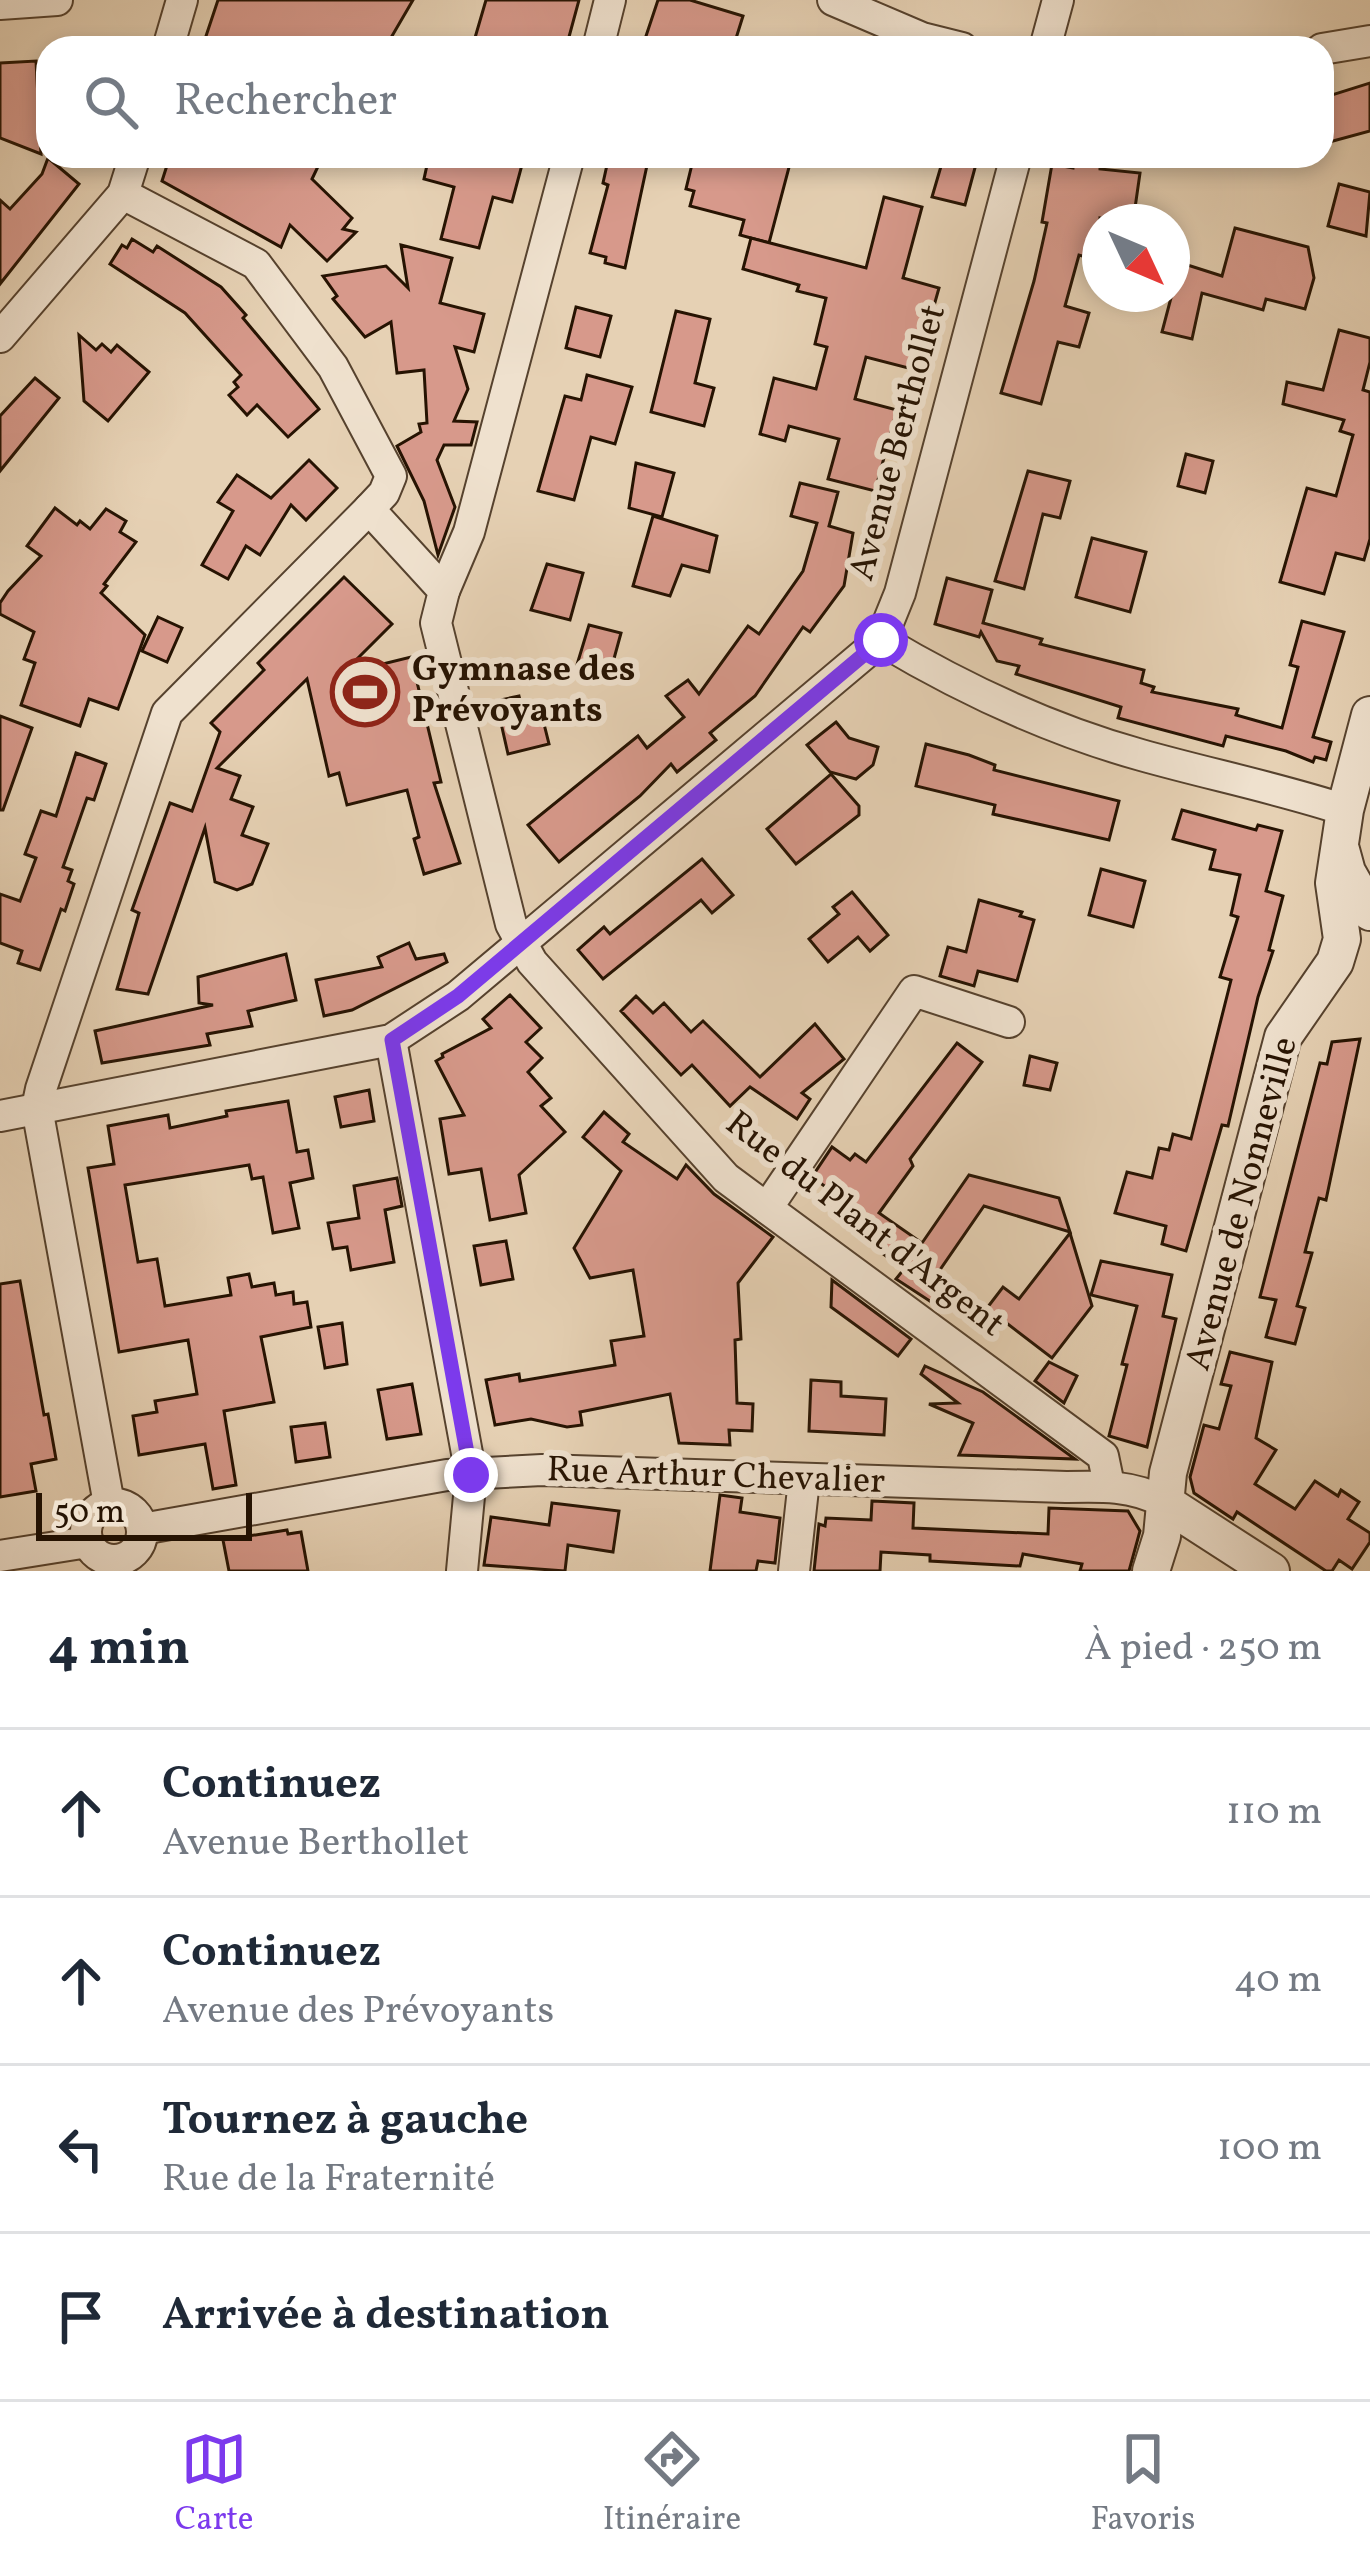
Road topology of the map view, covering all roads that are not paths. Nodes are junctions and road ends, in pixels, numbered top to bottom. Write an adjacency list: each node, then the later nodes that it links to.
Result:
1 (57, 0): 6 (street)
2 (182, 0): 7 (street)
3 (610, 0): 8 (street)
4 (833, 0): 9 (street)
5 (1058, 0): 10 (street)
6 (0, 4)
7 (172, 36)
8 (601, 36)
9 (917, 36)
10 (1048, 36)
11 (1370, 40): 12 (street)
12 (1334, 47)
13 (131, 168): 16 (street)
14 (566, 168): 19 (street)
15 (1013, 168): 20 (street, Avenue Berthollet)
16 (123, 194): 17 (street); 18 (street)
17 (0, 336)
18 (369, 509): 19 (street); 28 (street)
19 (444, 591): 25 (street, Rue du Plant d'Argent)
20 (881, 640): 22 (street); 25 (street, Avenue Berthollet)
21 (1370, 715): 22 (street, Avenue de Nonneville)
22 (1343, 829): 23 (street); 24 (street, Avenue de Nonneville)
23 (1370, 912)
24 (1356, 937): 34 (street, Avenue de Nonneville)
25 (518, 943): 27 (street, Avenue Berthollet); 30 (street, Rue du Plant d'Argent)
26 (1009, 1022): 30 (street)
27 (392, 1040): 28 (street); 31 (street)
28 (37, 1108): 29 (street); 35 (street)
29 (0, 1116)
30 (767, 1208): 33 (street, Rue du Plant d'Argent)
31 (471, 1475): 32 (street, Rue Arthur Chevalier); 36 (street, Rue Arthur Chevalier); 40 (street)
32 (804, 1480): 33 (street, Rue Arthur Chevalier); 41 (street)
33 (1109, 1485): 34 (street, Rue Arthur Chevalier)
34 (1164, 1502): 42 (street, Avenue de Nonneville); 43 (street, Rue Arthur Chevalier)
35 (109, 1504): 36 (street); 37 (street)
36 (142, 1529): 39 (street)
37 (88, 1541): 38 (street); 39 (street)
38 (0, 1556)
39 (115, 1566)
40 (462, 1571)
41 (794, 1571)
42 (1151, 1571)
43 (1271, 1571)

